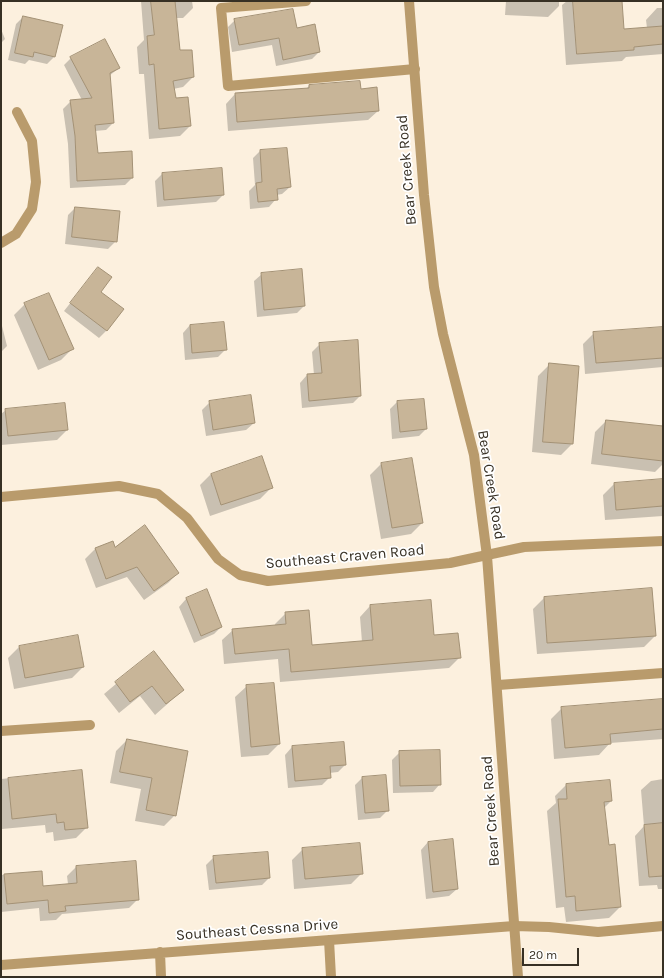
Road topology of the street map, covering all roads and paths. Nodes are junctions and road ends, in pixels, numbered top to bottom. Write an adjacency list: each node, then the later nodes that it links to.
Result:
1 (306, 1): 3 (street)
2 (409, 1): 3 (street, Bear Creek Road)
3 (415, 70): 8 (street, Bear Creek Road)
4 (17, 112): 5 (street)
5 (1, 243)
6 (1, 497): 8 (street, Southeast Craven Road)
7 (663, 541): 8 (street, Southeast Craven Road)
8 (487, 556): 10 (street, Bear Creek Road)
9 (663, 673): 10 (street)
10 (498, 686): 13 (street, Bear Creek Road)
11 (90, 725): 12 (street)
12 (1, 731)
13 (514, 926): 14 (street, Southeast Cessna Drive); 15 (street, Southeast Cessna Drive); 20 (street, Bear Creek Road)
14 (663, 926)
15 (329, 940): 16 (street, Southeast Cessna Drive); 19 (street)
16 (160, 952): 17 (street, Southeast Cessna Drive); 18 (street)
17 (1, 965)
18 (161, 977)
19 (331, 977)
20 (518, 977)

